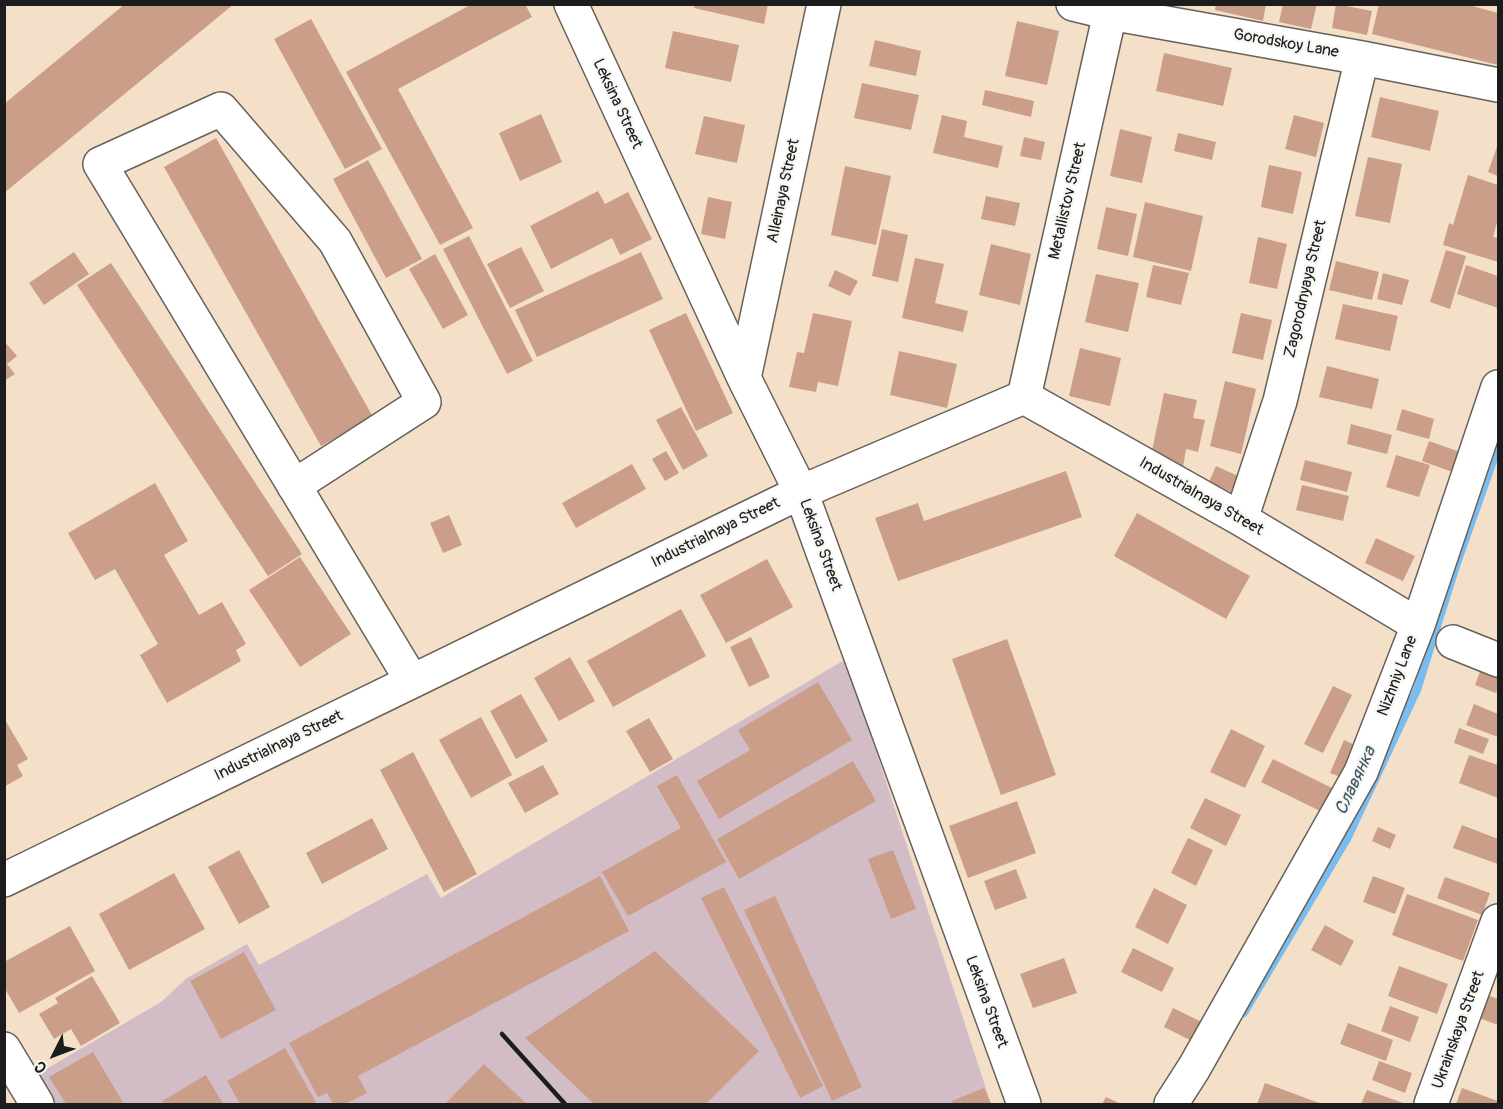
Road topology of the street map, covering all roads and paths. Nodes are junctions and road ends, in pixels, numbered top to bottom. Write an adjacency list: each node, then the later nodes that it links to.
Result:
1 (571, 4): 7 (street, Leksina Street)
2 (824, 4): 7 (street, Alleinaya Street)
3 (1073, 4): 4 (street, Gorodskoy Lane)
4 (1111, 9): 5 (street, Gorodskoy Lane); 9 (street, Metallistov Street)
5 (1362, 58): 6 (street, Gorodskoy Lane); 12 (street, Zagorodnyaya Street)
6 (1498, 85)
7 (744, 378): 11 (street, Leksina Street)
8 (1498, 387): 13 (street, Nizhniy Lane)
9 (1024, 397): 11 (street, Industrialnaya Street); 12 (street, Industrialnaya Street)
10 (294, 486): 10 (street); 16 (street)
11 (801, 492): 16 (street, Industrialnaya Street); 21 (street, Leksina Street)
12 (1241, 519): 13 (street, Industrialnaya Street)
13 (1418, 625): 22 (street, Nizhniy Lane)
14 (1453, 642): 15 (street)
15 (1498, 660)
16 (412, 681): 17 (street, Industrialnaya Street)
17 (4, 880)
18 (1498, 921): 23 (street, Ukrainskaya Street)
19 (4, 1049): 20 (street)
20 (37, 1104)
21 (1024, 1104)
22 (1171, 1104)
23 (1431, 1104)

